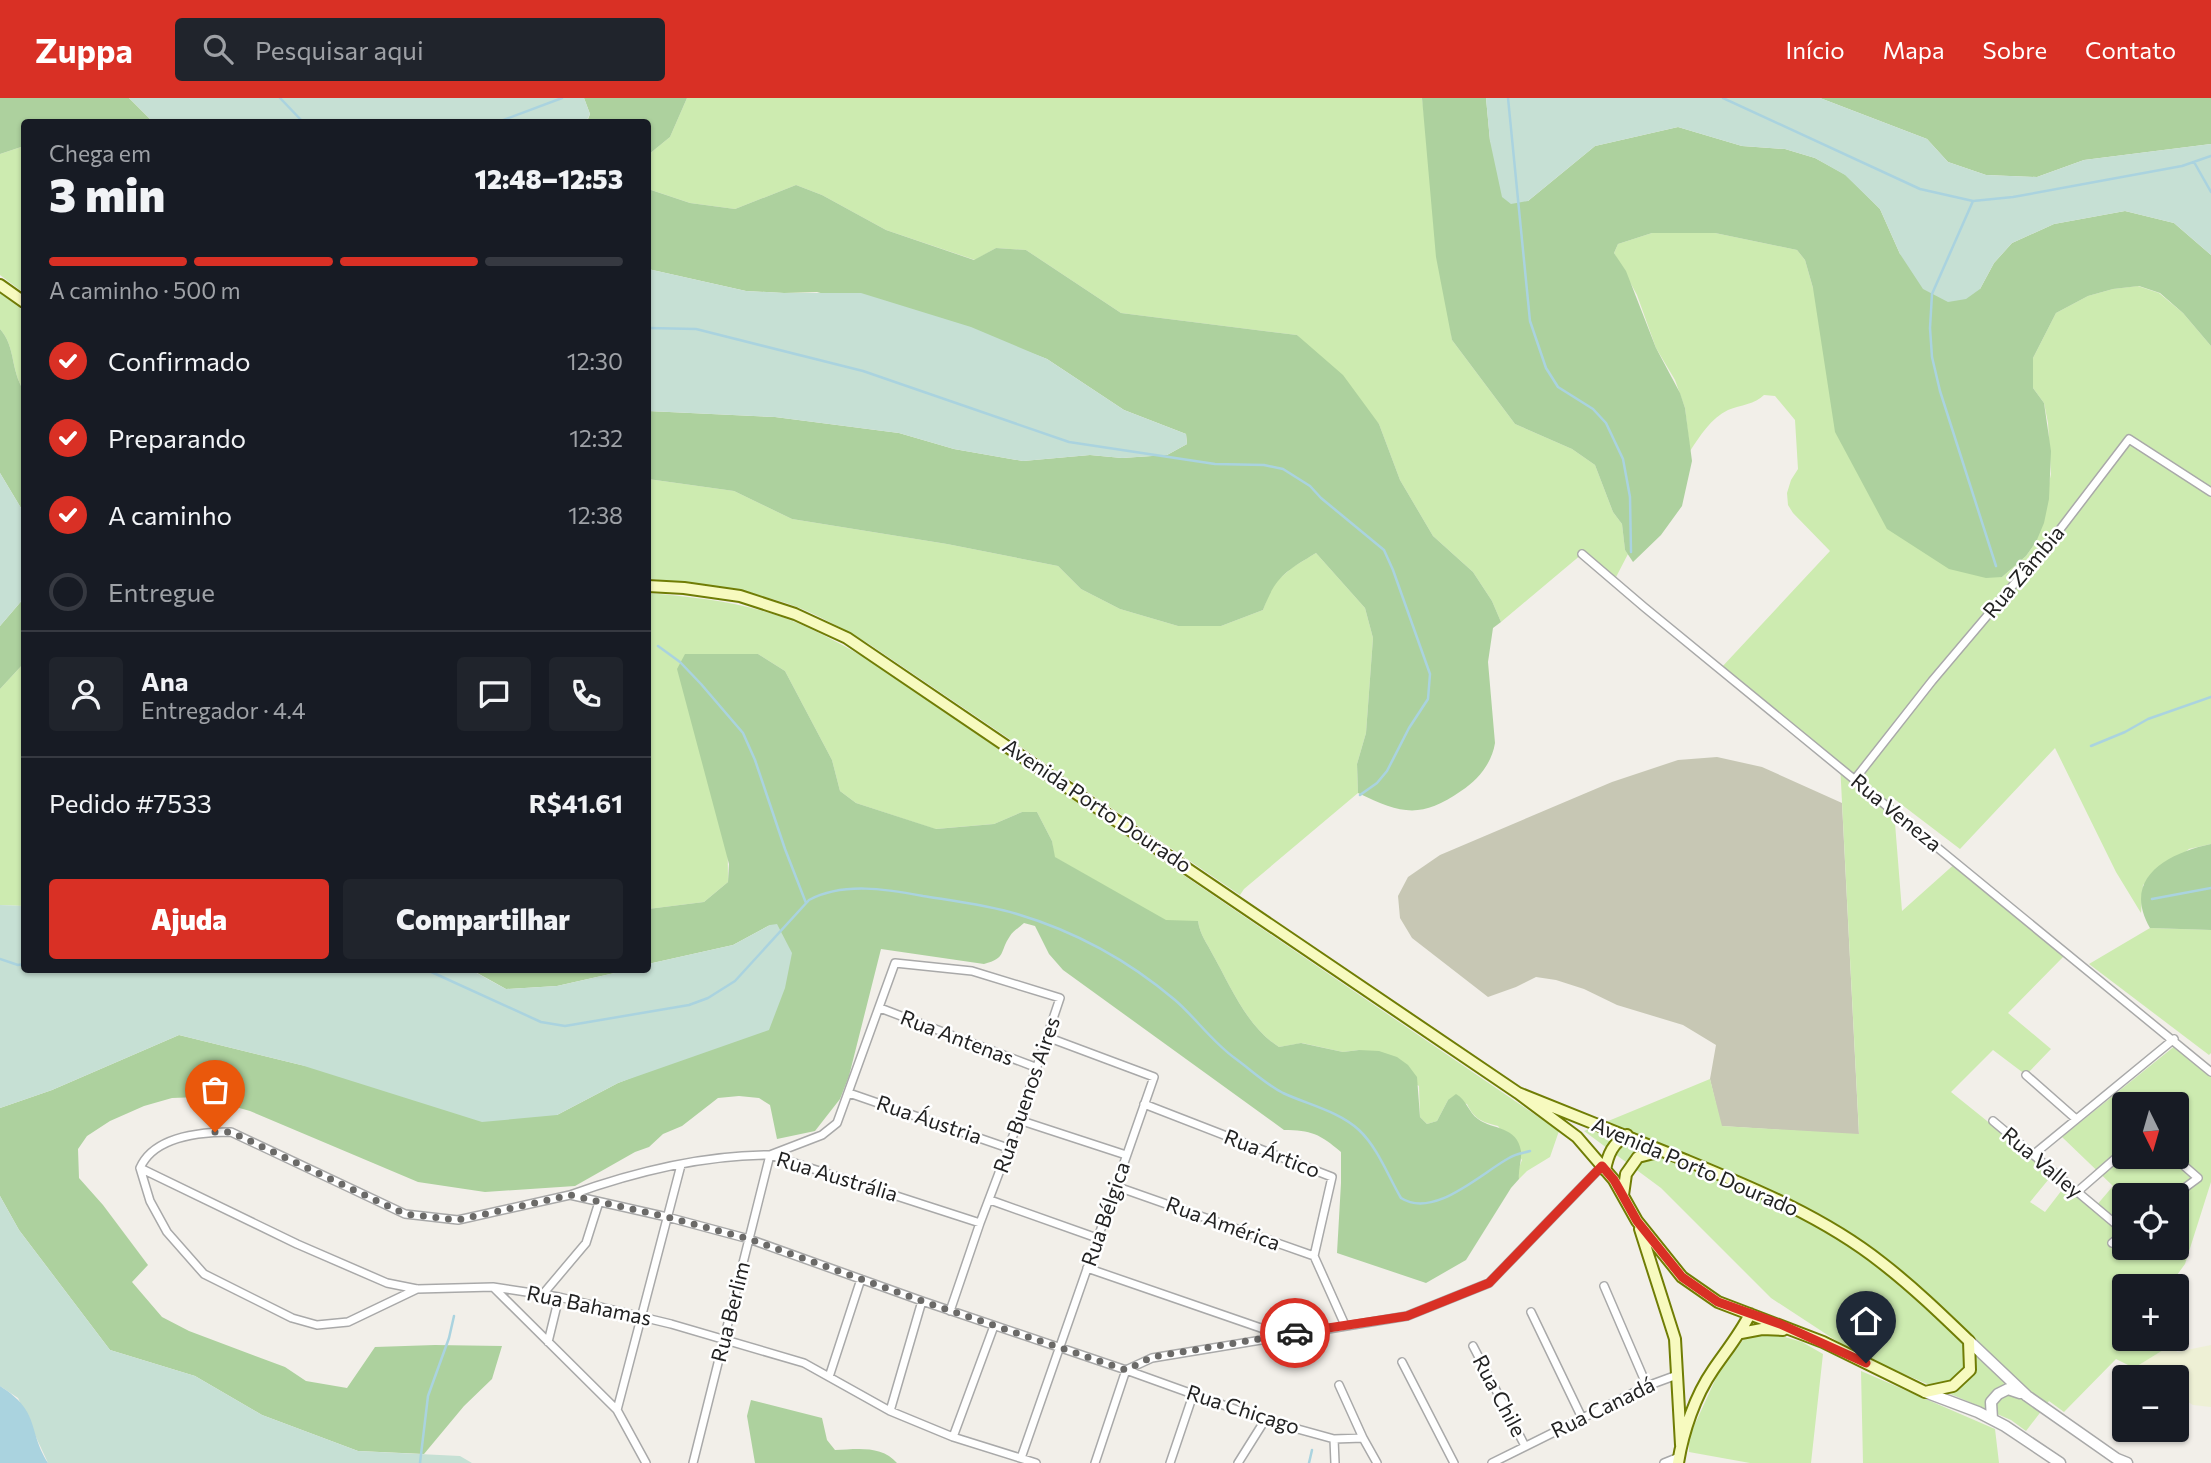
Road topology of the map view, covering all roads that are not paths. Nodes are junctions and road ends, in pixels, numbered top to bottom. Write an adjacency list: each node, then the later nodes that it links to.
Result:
1 (0, 285): 2 (main road)
2 (21, 300)
3 (2211, 492): 6 (street, Rua Zâmbia)
4 (1582, 554): 6 (street, Rua Veneza)
5 (651, 586): 14 (main road, Avenida Porto Dourado)
6 (1855, 779): 9 (street, Rua Veneza)
7 (880, 1008): 8 (street, Rua Buenos Aires); 10 (street, Rua Antenas); 13 (street)
8 (1047, 1037): 10 (street, Rua Buenos Aires); 15 (street, Rua Bélgica)
9 (2174, 1039): 11 (street, Rua Veneza); 16 (street)
10 (1035, 1067): 17 (street, Rua Buenos Aires)
11 (2211, 1072)
12 (2026, 1075): 16 (street)
13 (849, 1093): 20 (street, Rua Áustria); 22 (street)
14 (1518, 1093): 19 (main road, Avenida Porto Dourado); 28 (main road, Avenida Porto Dourado)
15 (1144, 1104): 23 (street, Rua Bélgica); 43 (street, Rua Ártico)
16 (2077, 1119): 24 (street)
17 (1019, 1120): 20 (street, Rua Buenos Aires); 23 (street)
18 (1993, 1121): 24 (street, Rua Valley)
19 (1627, 1135): 21 (main road, Avenida Porto Dourado); 28 (main road)
20 (1008, 1148): 35 (street, Rua Buenos Aires)
21 (1662, 1151): 34 (main road); 61 (main road, Avenida Porto Dourado)
22 (770, 1155): 26 (street, Rua Austrália); 40 (street, Rua Austrália); 42 (street, Rua Berlim)
23 (1126, 1155): 31 (street, Rua Bélgica)
24 (2033, 1155): 32 (street, Rua Valley)
25 (2112, 1161): 32 (street)
26 (681, 1165): 33 (street, Rua Austrália); 37 (street)
27 (140, 1168): 33 (street, Rua Austrália); 48 (street, Rua Bahamas); 48 (street)
28 (1604, 1168): 34 (main road, Avenida Porto Dourado); 56 (street)
29 (2188, 1169): 30 (street)
30 (2189, 1185)
31 (1115, 1186): 41 (street, Rua Bélgica); 43 (street, Rua América)
32 (2077, 1192): 39 (street, Rua Valley)
33 (570, 1195): 36 (street, Rua Chicago)
34 (1623, 1195): 38 (main road, Avenida Porto Dourado)
35 (990, 1200): 40 (street, Rua Buenos Aires); 41 (street)
36 (598, 1202): 37 (street, Rua Chicago); 49 (street)
37 (667, 1217): 42 (street, Rua Chicago); 55 (street)
38 (1637, 1221): 54 (main road, Avenida Porto Dourado); 68 (main road)
39 (2112, 1222)
40 (980, 1223): 52 (street, Rua Buenos Aires)
41 (1097, 1238): 44 (street, Rua Bélgica)
42 (749, 1239): 45 (street, Rua Chicago); 60 (street, Rua Berlim)
43 (1314, 1256): 56 (street)
44 (1087, 1268): 59 (street); 65 (street, Rua Bélgica)
45 (861, 1279): 51 (street, Rua Chicago); 69 (street)
46 (1604, 1286): 71 (street)
47 (493, 1287): 48 (street, Rua Bahamas); 49 (street, Rua Bahamas); 62 (street)
48 (417, 1289)
49 (543, 1294): 50 (street, Rua Bahamas)
50 (559, 1297): 55 (street, Rua Bahamas); 62 (street)
51 (922, 1301): 52 (street, Rua Chicago); 76 (street)
52 (950, 1311): 57 (street, Rua Chicago)
53 (1531, 1312): 77 (street)
54 (1750, 1314): 58 (main road); 63 (main road, Avenida Porto Dourado)
55 (641, 1317): 60 (street, Rua Bahamas); 75 (street)
56 (1345, 1325): 59 (street)
57 (994, 1326): 65 (street, Rua Chicago); 80 (street)
58 (1741, 1333): 63 (main road); 83 (main road)
59 (1281, 1336): 67 (street)
60 (724, 1340): 69 (street, Rua Bahamas); 88 (street, Rua Berlim)
61 (1969, 1341): 72 (main road); 74 (street, Avenida Porto Dourado)
62 (548, 1342): 75 (street)
63 (1823, 1342): 72 (main road, Avenida Porto Dourado)
64 (1473, 1346): 84 (street, Rua Chile)
65 (1059, 1349): 67 (street, Rua Chicago); 85 (street, Rua Bélgica)
66 (1402, 1362): 95 (street)
67 (1126, 1370): 73 (street, Rua Chicago); 90 (street)
68 (1677, 1375): 71 (street, Rua Canadá); 83 (main road)
69 (829, 1377): 76 (street, Rua Bahamas)
70 (1339, 1385): 81 (street)
71 (1647, 1386): 77 (street, Rua Canadá)
72 (1925, 1392): 78 (street, Avenida Porto Dourado)
73 (1193, 1395): 79 (street, Rua Chicago); 91 (street)
74 (2026, 1396): 78 (street); 99 (street, Avenida Porto Dourado)
75 (617, 1410): 87 (street)
76 (890, 1411): 80 (street, Rua Bahamas)
77 (1582, 1418): 84 (street, Rua Canadá)
78 (1992, 1419): 98 (street, Avenida Porto Dourado)
79 (1265, 1420): 82 (street, Rua Chicago); 92 (street)
80 (953, 1437): 85 (street, Rua Bahamas)
81 (1363, 1438): 82 (street, Rua Chicago); 94 (street)
82 (1334, 1439): 93 (street)
83 (1681, 1445): 86 (main road)
84 (1525, 1446): 96 (street, Rua Canadá)
85 (1021, 1458): 89 (street, Rua Bahamas)
86 (1678, 1460): 97 (street)
87 (646, 1463)
88 (693, 1463)
89 (1036, 1463)
90 (1095, 1463)
91 (1170, 1463)
92 (1238, 1463)
93 (1335, 1463)
94 (1377, 1463)
95 (1454, 1463)
96 (1492, 1463)
97 (1664, 1463)
98 (2060, 1463)
99 (2127, 1463)

